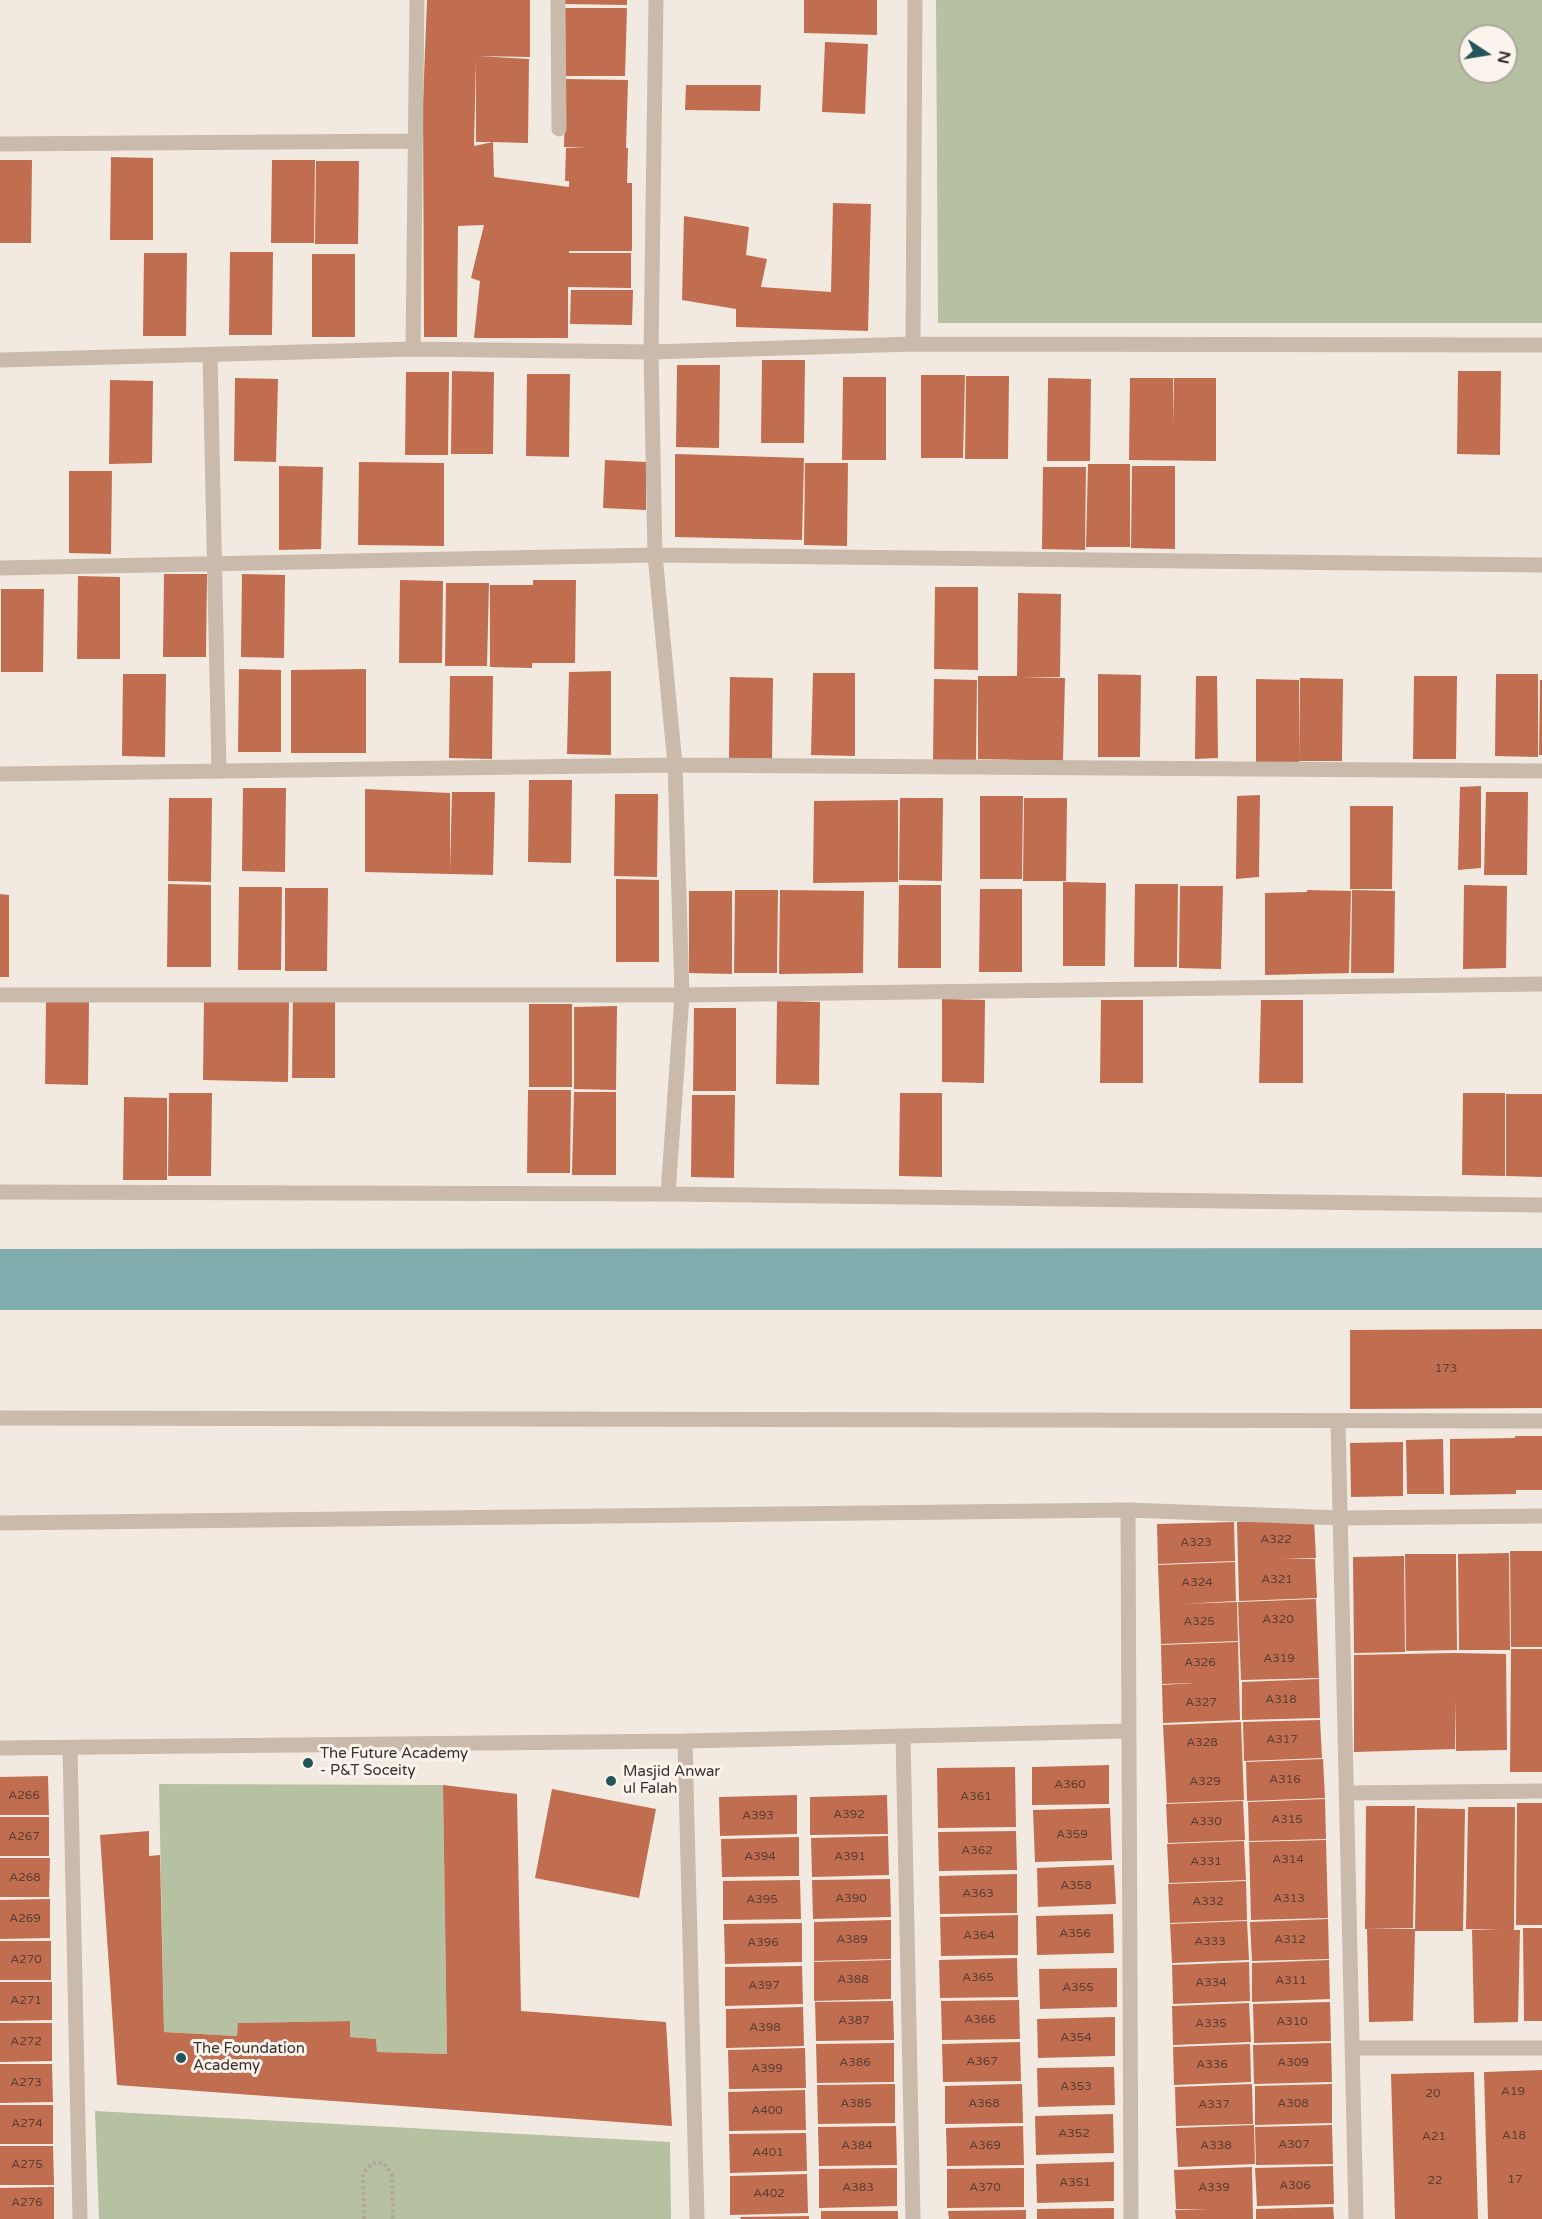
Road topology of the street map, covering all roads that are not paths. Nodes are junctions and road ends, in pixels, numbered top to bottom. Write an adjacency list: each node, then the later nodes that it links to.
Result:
1 (417, 0): 6 (street)
2 (558, 0): 5 (street)
3 (656, 0): 11 (street)
4 (915, 0): 8 (street)
5 (559, 129)
6 (416, 141): 7 (street); 10 (street)
7 (0, 144)
8 (913, 344): 9 (street); 11 (street)
9 (1542, 345)
10 (413, 350): 11 (street); 12 (street)
11 (651, 352): 14 (street)
12 (210, 354): 13 (street); 15 (street)
13 (0, 360)
14 (655, 555): 15 (street); 16 (street); 18 (street)
15 (214, 564): 17 (street); 19 (street)
16 (1542, 566)
17 (0, 568)
18 (675, 765): 19 (street); 20 (street); 24 (street)
19 (219, 771): 21 (street)
20 (1542, 771)
21 (0, 774)
22 (1542, 984): 24 (street)
23 (0, 995): 24 (street)
24 (682, 995): 26 (street)
25 (0, 1192): 26 (street)
26 (668, 1194): 27 (street)
27 (1542, 1204)
28 (0, 1418): 30 (street)
29 (1542, 1421): 30 (street)
30 (1338, 1422): 33 (street)
31 (1128, 1510): 33 (street); 34 (street); 35 (street)
32 (1542, 1516): 33 (street)
33 (1342, 1518): 41 (street)
34 (0, 1524)
35 (1127, 1731): 36 (street); 47 (street)
36 (903, 1736): 37 (street); 46 (street)
37 (685, 1741): 39 (street); 45 (street)
38 (0, 1748): 39 (street)
39 (70, 1748): 44 (street)
40 (1542, 1791): 41 (street)
41 (1346, 1793): 42 (street)
42 (1352, 2048): 43 (street); 48 (street)
43 (1542, 2048)
44 (80, 2219)
45 (697, 2219)
46 (913, 2219)
47 (1131, 2219)
48 (1356, 2219)

